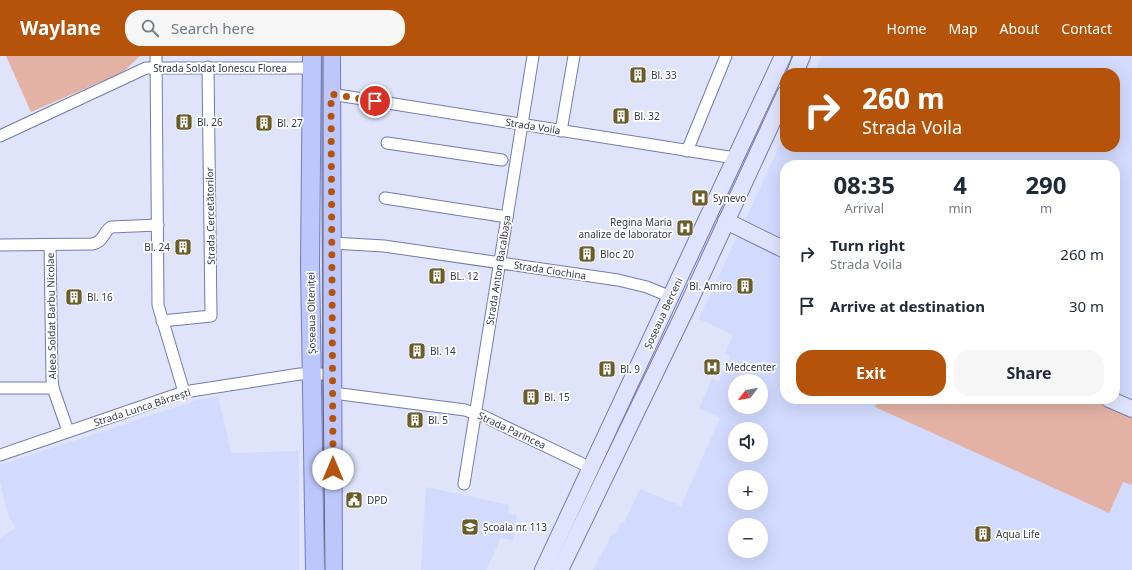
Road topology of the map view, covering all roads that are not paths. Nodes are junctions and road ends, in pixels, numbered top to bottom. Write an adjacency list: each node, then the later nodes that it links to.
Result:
1 (331, 56): 11 (main road, Șoseaua Olteniței)
2 (533, 56): 13 (street, Strada Anton Bacalbașa)
3 (574, 56): 14 (street)
4 (726, 56): 17 (street)
5 (783, 56): 18 (main road, Șoseaua Berceni)
6 (802, 56): 10 (main road)
7 (156, 61): 9 (street, Strada Soldat Ionescu Florea); 15 (street, Strada Soldat Ionescu Florea); 23 (street)
8 (312, 62): 9 (street, Strada Soldat Ionescu Florea); 31 (main road, Șoseaua Olteniței)
9 (208, 67): 30 (street, Strada Cercetătorilor)
10 (797, 68)
11 (331, 94): 13 (street, Strada Voila); 24 (main road, Șoseaua Olteniței)
12 (780, 105): 22 (main road, Șoseaua Berceni)
13 (522, 125): 14 (street, Strada Voila); 21 (street, Strada Anton Bacalbașa)
14 (561, 131): 17 (street, Strada Voila)
15 (0, 136)
16 (387, 143): 19 (street)
17 (687, 151): 18 (street, Strada Voila)
18 (735, 158): 29 (main road, Șoseaua Berceni)
19 (502, 160)
20 (385, 198): 21 (street)
21 (507, 217): 28 (street, Strada Anton Bacalbașa)
22 (726, 221): 27 (main road); 36 (main road, Șoseaua Berceni)
23 (158, 225): 26 (street, Aleea Soldat Barbu Nicolae); 30 (street)
24 (332, 243): 28 (street, Strada Ciochina); 32 (main road, Șoseaua Olteniței)
25 (0, 245): 26 (street, Aleea Soldat Barbu Nicolae)
26 (50, 245): 35 (street, Aleea Soldat Barbu Nicolae)
27 (780, 248)
28 (500, 262): 29 (street, Strada Ciochina); 41 (street, Strada Anton Bacalbașa)
29 (671, 297): 33 (main road, Șoseaua Berceni)
30 (162, 322): 37 (street)
31 (312, 374): 32 (street, Strada Lunca Bârzești); 37 (street, Strada Lunca Bârzești); 46 (main road, Șoseaua Olteniței)
32 (333, 374): 38 (main road, Șoseaua Olteniței)
33 (632, 381): 36 (main road); 44 (main road, Șoseaua Berceni)
34 (0, 388): 35 (street, Aleea Soldat Barbu Nicolae)
35 (53, 388): 42 (street, Aleea Soldat Barbu Nicolae)
36 (648, 389): 49 (main road, Șoseaua Berceni)
37 (184, 392): 42 (street, Strada Lunca Bârzești)
38 (333, 393): 41 (street, Strada Parincea); 47 (main road, Șoseaua Olteniței)
39 (1120, 404): 40 (main road)
40 (1132, 409)
41 (475, 413): 44 (street, Strada Parincea); 45 (street, Strada Anton Bacalbașa)
42 (68, 431): 43 (street, Strada Lunca Bârzești)
43 (0, 455)
44 (591, 468): 48 (main road, Șoseaua Berceni)
45 (464, 484)
46 (315, 570)
47 (333, 570)
48 (544, 570)
49 (560, 570)

